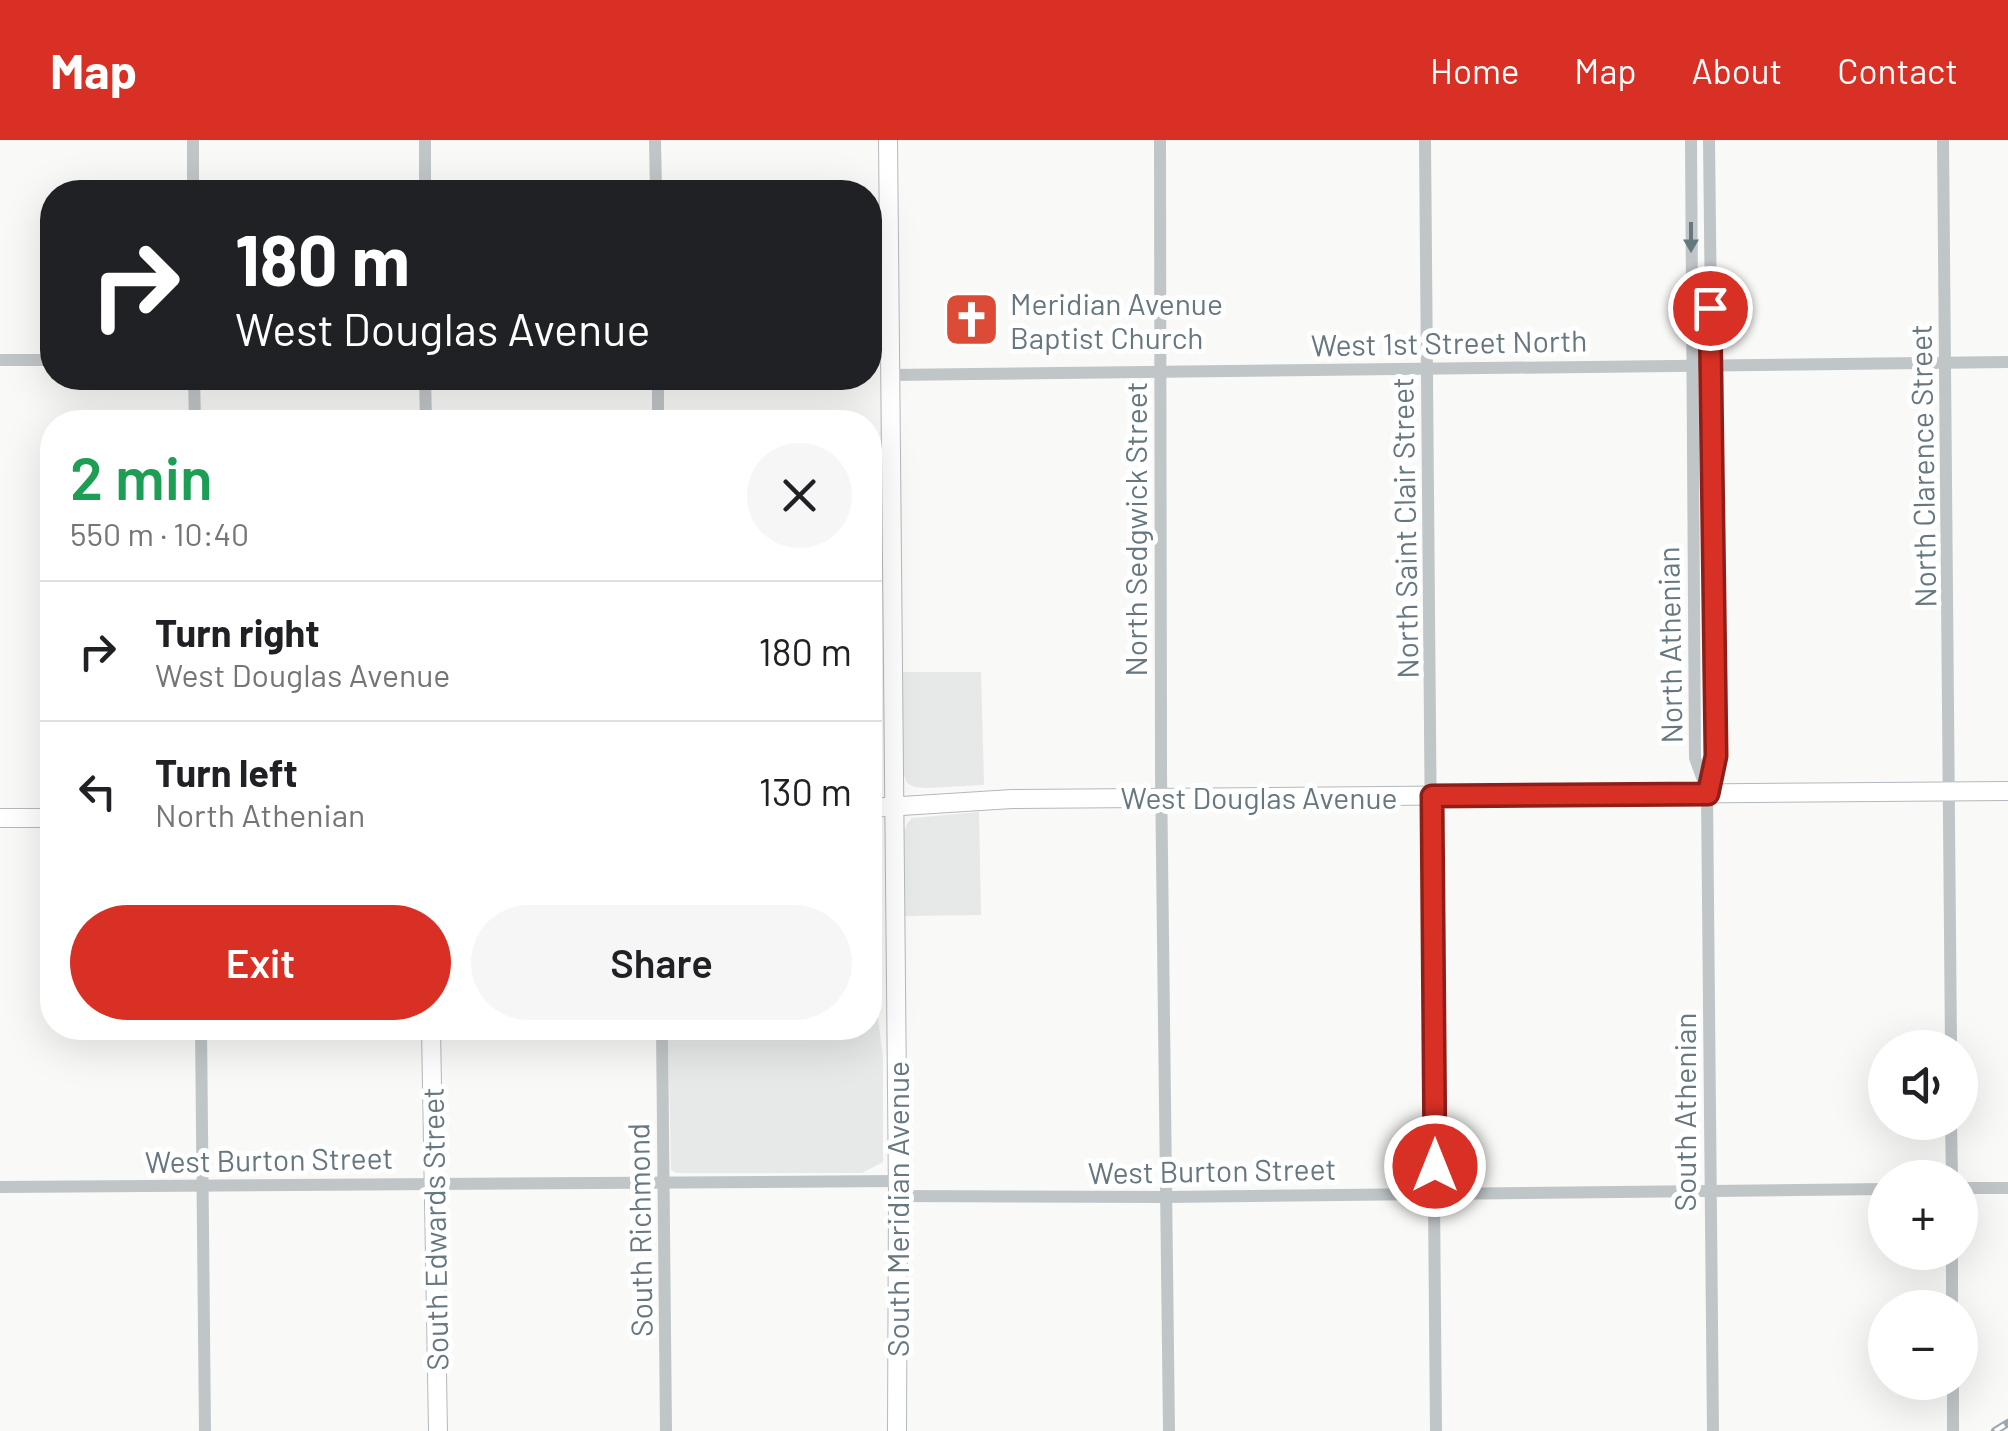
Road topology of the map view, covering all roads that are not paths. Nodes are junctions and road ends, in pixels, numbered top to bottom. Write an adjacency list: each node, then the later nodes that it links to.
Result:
1 (193, 140): 10 (street)
2 (425, 140): 11 (street)
3 (655, 140): 12 (street)
4 (888, 140): 20 (main road, South Meridian Avenue)
5 (1160, 140): 22 (street, North Sedgwick Street)
6 (1425, 140): 21 (street, North Saint Clair Street)
7 (1691, 140): 19 (street, North Athenian, one-way to 19)
8 (1708, 140): 18 (street, North Athenian)
9 (1943, 140): 17 (street, North Clarence Street)
10 (193, 180)
11 (425, 180)
12 (656, 180)
13 (0, 360): 14 (street)
14 (40, 360)
15 (2008, 362): 17 (street, West 1st Street North)
16 (882, 363): 20 (street, West 1st Street North)
17 (1946, 363): 18 (street, West 1st Street North); 24 (street, North Clarence Street)
18 (1711, 364): 19 (street, West 1st Street North); 25 (street, North Athenian)
19 (1692, 365): 21 (street, West 1st Street North); 25 (street, North Athenian)
20 (891, 366): 22 (street, West 1st Street North); 29 (main road, South Meridian Avenue)
21 (1428, 368): 22 (street, West 1st Street North); 26 (street, North Saint Clair Street)
22 (1160, 370): 27 (street, North Sedgwick Street)
23 (2008, 791): 24 (main road, West Douglas Avenue)
24 (1951, 792): 25 (main road, West Douglas Avenue); 32 (street, North Clarence Street)
25 (1708, 794): 26 (main road, West Douglas Avenue); 44 (street, South Athenian)
26 (1432, 796): 27 (main road, West Douglas Avenue); 45 (street, North Saint Clair Street)
27 (1162, 798): 29 (main road, West Douglas Avenue); 46 (street, North Sedgwick Street)
28 (882, 807): 29 (main road, West Douglas Avenue)
29 (893, 807): 40 (main road, South Meridian Avenue)
30 (0, 818): 31 (main road)
31 (40, 818)
32 (1951, 1030)
33 (200, 1040): 39 (street)
34 (431, 1040): 36 (main road, South Edwards Street)
35 (662, 1040): 37 (street, South Richmond)
36 (433, 1182): 37 (street, West Burton Street); 39 (street, West Burton Street); 49 (main road, South Edwards Street)
37 (664, 1182): 40 (street, West Burton Street); 50 (street, South Richmond)
38 (0, 1186): 39 (street, West Burton Street)
39 (203, 1186): 48 (street)
40 (898, 1188): 46 (street, West Burton Street); 51 (main road, South Meridian Avenue)
41 (1978, 1188): 42 (street)
42 (2008, 1188)
43 (1868, 1189): 44 (street, West Burton Street)
44 (1709, 1190): 45 (street, West Burton Street); 54 (street, South Athenian)
45 (1435, 1192): 46 (street, West Burton Street); 53 (street, North Saint Clair Street)
46 (1166, 1196): 52 (street, North Sedgwick Street)
47 (1953, 1400): 55 (street)
48 (205, 1431)
49 (438, 1431)
50 (666, 1431)
51 (896, 1431)
52 (1170, 1431)
53 (1436, 1431)
54 (1713, 1431)
55 (1953, 1431)

